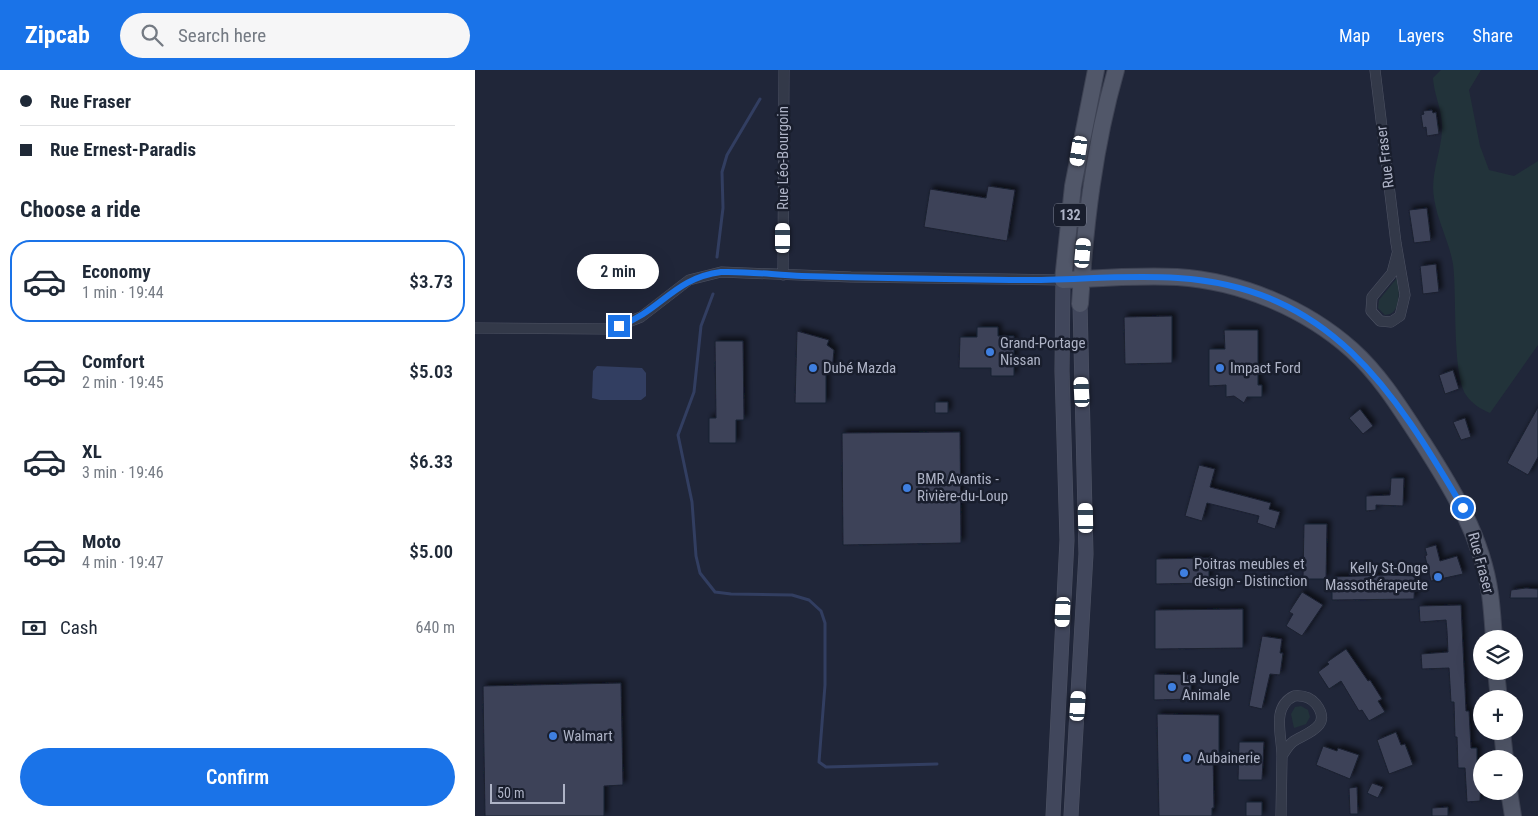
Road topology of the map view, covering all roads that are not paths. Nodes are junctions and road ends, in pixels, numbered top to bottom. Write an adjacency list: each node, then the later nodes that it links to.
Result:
1 (783, 70): 6 (street, Rue Léo-Bourgoin)
2 (1096, 70): 8 (main road, 132)
3 (1116, 70): 7 (main road, 132)
4 (1375, 70): 5 (street, Rue Fraser)
5 (1396, 249): 5 (street, Rue Fraser)
6 (783, 275): 8 (street); 10 (street)
7 (1081, 279): 8 (main road, Rue Fraser); 9 (main road, 132); 11 (main road, Rue Fraser)
8 (1063, 280): 14 (main road)
9 (1080, 304): 15 (main road)
10 (475, 328)
11 (1493, 630)
12 (1282, 756): 12 (street); 16 (street)
13 (1510, 800): 17 (main road)
14 (1053, 816)
15 (1071, 816)
16 (1281, 816)
17 (1513, 816)

